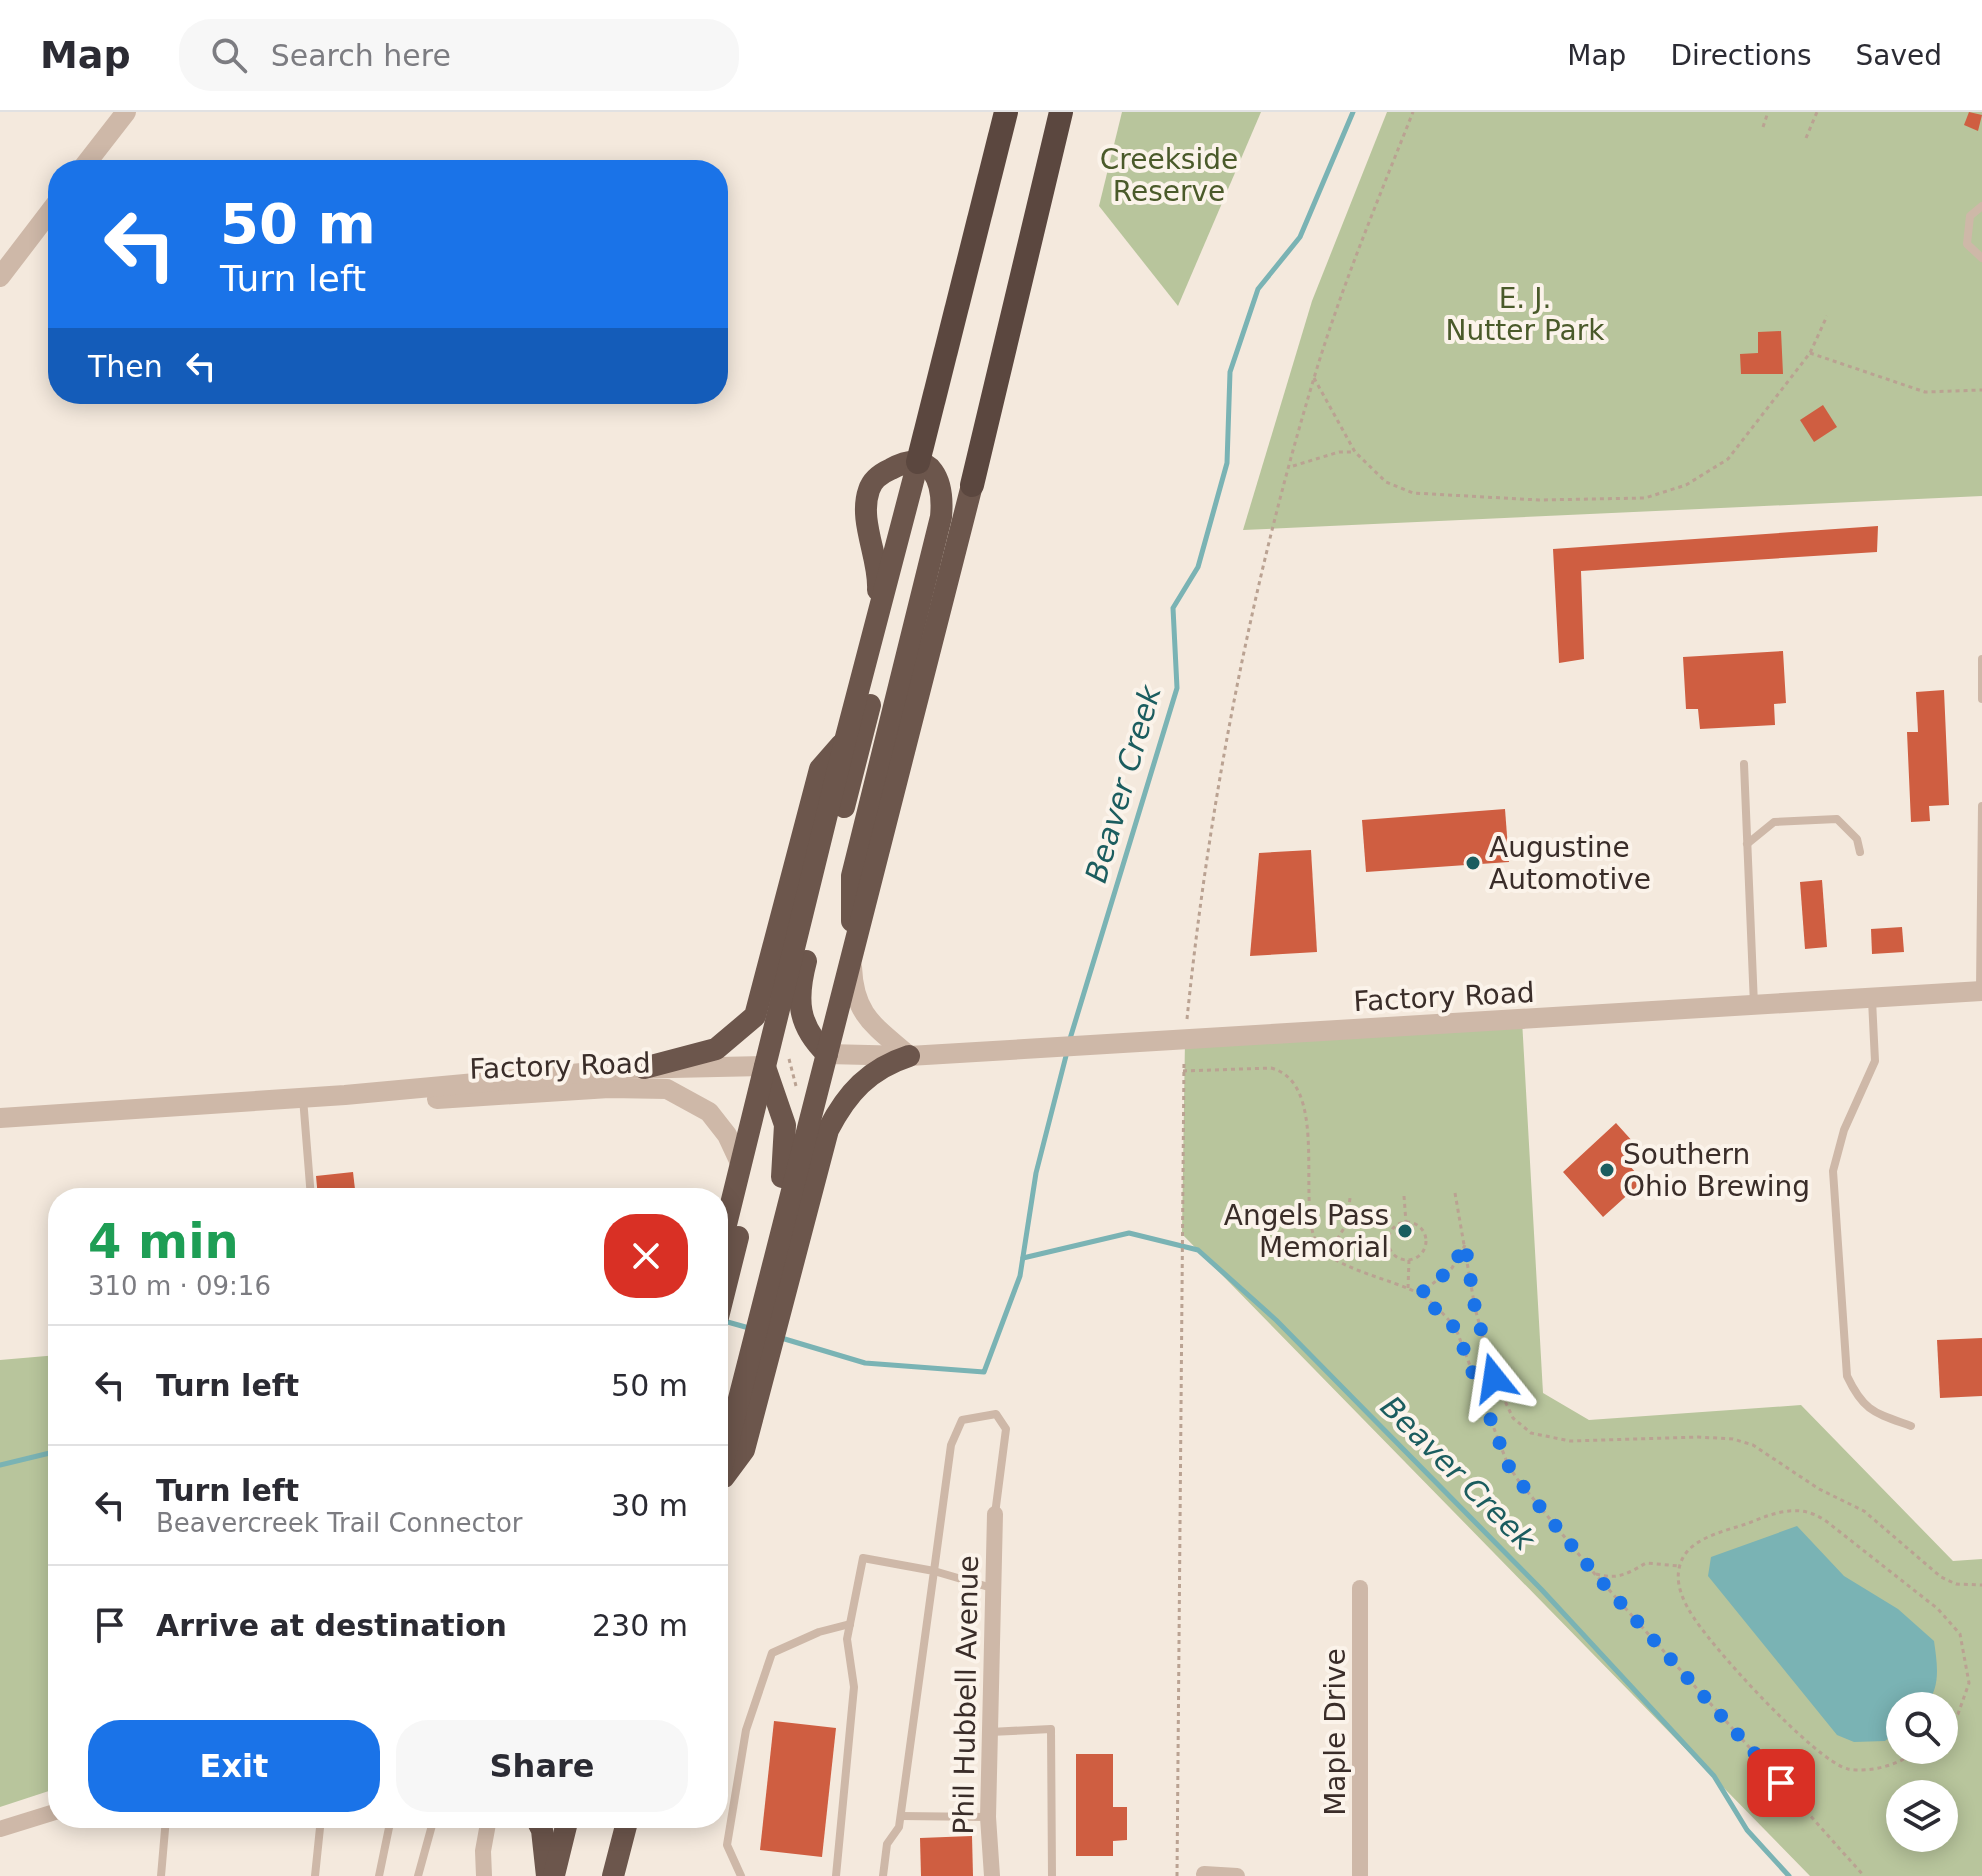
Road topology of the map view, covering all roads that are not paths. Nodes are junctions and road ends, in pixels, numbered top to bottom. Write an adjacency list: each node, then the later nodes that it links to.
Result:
1 (126, 112): 4 (street)
2 (1006, 112): 9 (highway)
3 (1061, 112): 10 (highway)
4 (89, 160)
5 (1982, 206): 7 (lane)
6 (48, 214): 8 (street)
7 (1982, 258)
8 (0, 277)
9 (918, 462): 11 (highway); 12 (highway); 20 (highway)
10 (972, 485): 20 (highway)
11 (907, 500): 12 (highway); 24 (highway)
12 (876, 619): 15 (highway)
13 (1982, 659): 14 (lane)
14 (1982, 699)
15 (845, 741): 26 (highway); 27 (highway)
16 (1744, 764): 18 (lane)
17 (1982, 806): 21 (lane)
18 (1747, 844): 19 (lane); 23 (lane)
19 (1860, 852)
20 (852, 954): 24 (highway); 25 (street)
21 (1981, 991): 22 (street, Factory Road)
22 (1872, 999): 23 (street, Factory Road); 37 (lane)
23 (1754, 1006): 25 (street, Factory Road)
24 (827, 1054): 25 (street, Factory Road); 34 (highway)
25 (909, 1056): 34 (highway)
26 (765, 1066): 27 (street, Factory Road); 31 (highway); 34 (highway)
27 (644, 1068): 28 (street, Factory Road)
28 (345, 1095): 29 (street, Factory Road); 31 (street, Factory Road)
29 (303, 1097): 30 (street, Factory Road); 32 (lane)
30 (0, 1118)
31 (741, 1165): 33 (highway)
32 (310, 1188)
33 (728, 1230)
34 (776, 1265): 35 (highway)
35 (743, 1393): 36 (highway); 38 (highway)
36 (728, 1421)
37 (1911, 1426)
38 (728, 1447)
39 (995, 1514): 40 (lane); 41 (street, Phil Hubbell Avenue)
40 (934, 1571): 41 (lane); 43 (lane); 46 (lane)
41 (992, 1588): 44 (street, Phil Hubbell Avenue)
42 (1360, 1588): 72 (street, Maple Drive)
43 (850, 1624): 66 (lane); 67 (lane)
44 (990, 1732): 47 (street, Phil Hubbell Avenue); 70 (lane)
45 (48, 1814): 56 (street)
46 (901, 1816): 47 (lane); 68 (lane)
47 (988, 1817): 69 (street, Phil Hubbell Avenue)
48 (165, 1828): 58 (lane)
49 (320, 1828): 59 (lane)
50 (389, 1828): 60 (lane)
51 (431, 1828): 61 (lane)
52 (487, 1828): 62 (street)
53 (541, 1828): 63 (highway)
54 (565, 1828): 64 (highway)
55 (625, 1828): 65 (highway)
56 (0, 1829)
57 (1204, 1875): 71 (street)
58 (161, 1876)
59 (315, 1876)
60 (379, 1876)
61 (418, 1876)
62 (484, 1876)
63 (547, 1876)
64 (553, 1876)
65 (613, 1876)
66 (741, 1876)
67 (836, 1876)
68 (883, 1876)
69 (992, 1876)
70 (1052, 1876)
71 (1237, 1876)
72 (1360, 1876)

